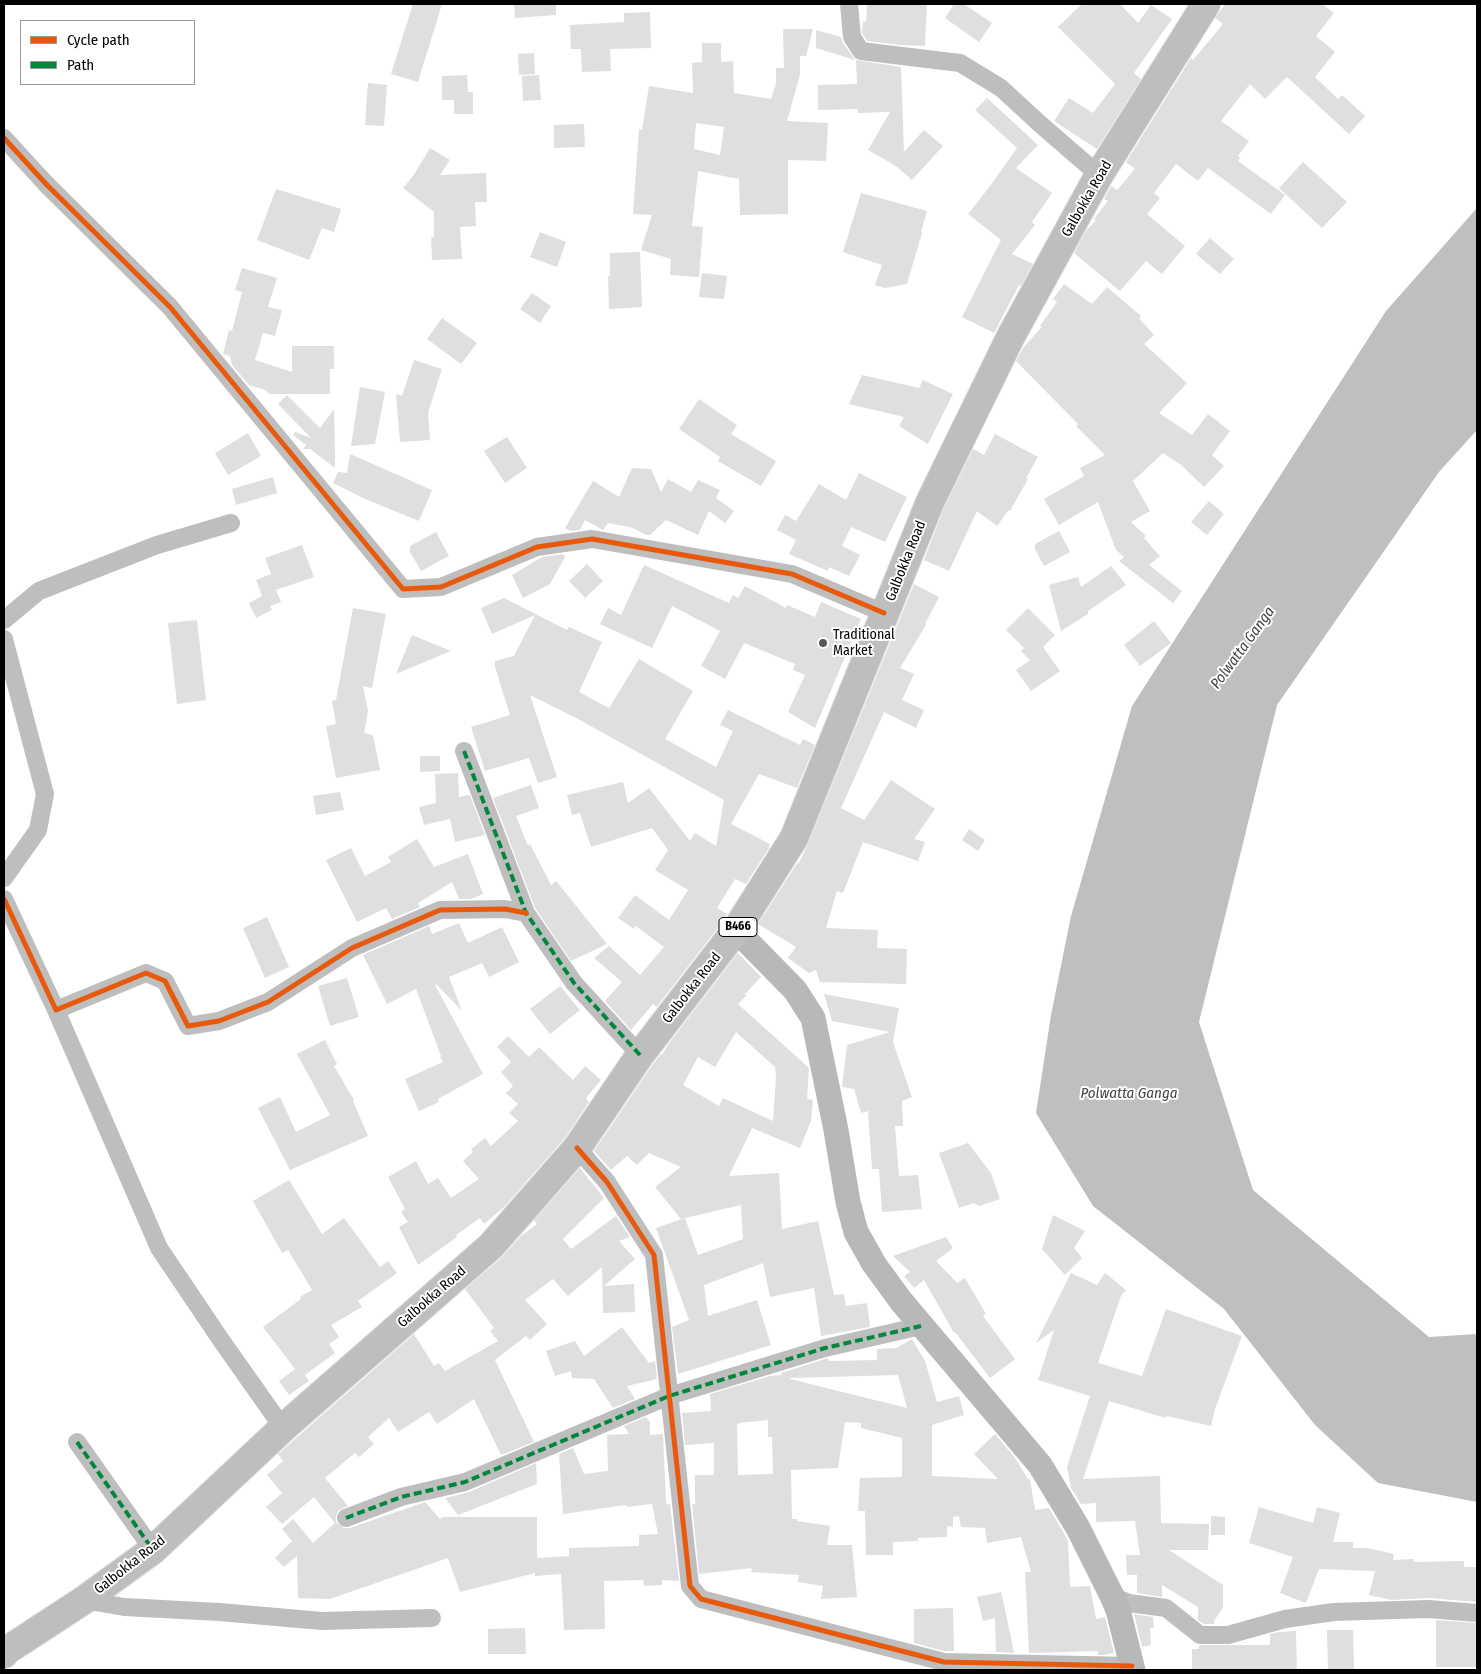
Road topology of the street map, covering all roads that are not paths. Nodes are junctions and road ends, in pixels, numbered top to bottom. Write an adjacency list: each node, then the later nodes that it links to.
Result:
1 (850, 4): 4 (street)
2 (1206, 4): 4 (main road, Galbokka Road / B466)
3 (4, 138): 6 (street)
4 (1099, 175): 6 (main road, Galbokka Road / B466)
5 (231, 523): 7 (street)
6 (884, 613): 13 (main road, Galbokka Road / B466)
7 (4, 620)
8 (4, 639): 10 (street)
9 (464, 751): 12 (street)
10 (4, 878)
11 (4, 899): 14 (street)
12 (526, 913): 14 (street); 15 (street)
13 (736, 930): 15 (main road, Galbokka Road / B466); 17 (main road)
14 (56, 1010): 19 (street)
15 (640, 1056): 16 (main road, Galbokka Road / B466)
16 (577, 1148): 18 (street); 19 (main road, Galbokka Road / B466)
17 (921, 1326): 18 (street); 23 (main road)
18 (669, 1396): 21 (street); 28 (street)
19 (283, 1428): 22 (main road, Galbokka Road / B466)
20 (77, 1442): 22 (street)
21 (346, 1518)
22 (153, 1550): 24 (main road, Galbokka Road / B466)
23 (1112, 1596): 25 (street); 28 (main road)
24 (84, 1600): 26 (street); 27 (main road, Galbokka Road / B466)
25 (1477, 1613)
26 (432, 1618)
27 (4, 1650)
28 (1132, 1668)

